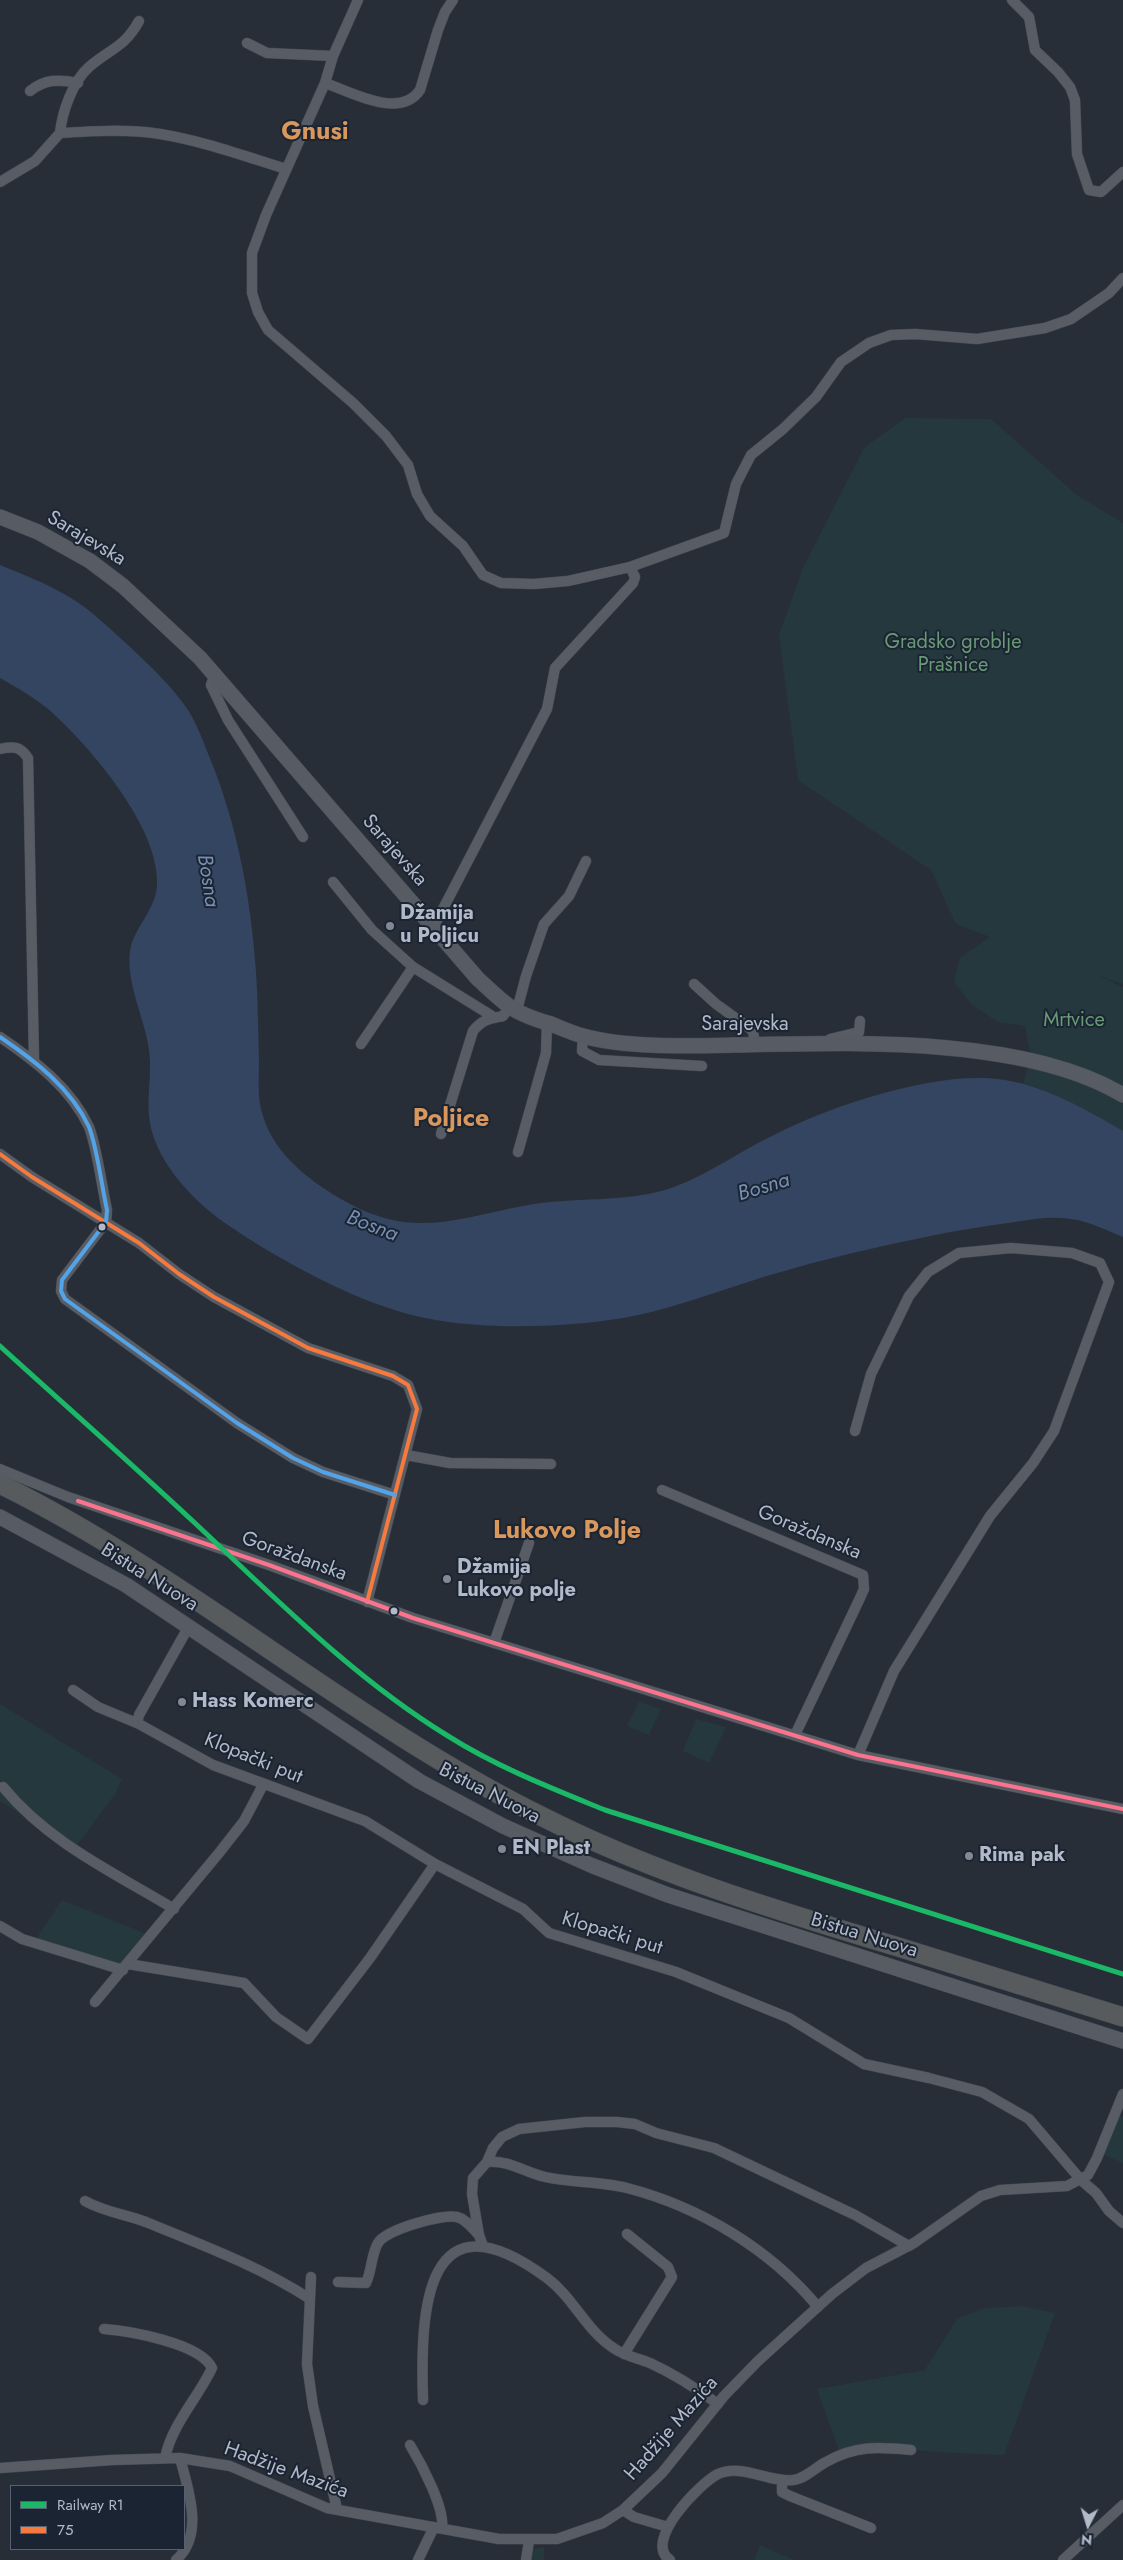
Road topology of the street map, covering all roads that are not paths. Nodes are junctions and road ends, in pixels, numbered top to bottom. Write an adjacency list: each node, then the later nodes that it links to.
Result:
1 (358, 0): 6 (street)
2 (454, 0): 8 (street)
3 (1012, 0): 12 (street)
4 (140, 21): 7 (street)
5 (247, 43): 6 (street)
6 (333, 56): 8 (street)
7 (78, 83): 9 (street); 10 (street)
8 (325, 83): 11 (street)
9 (30, 91)
10 (60, 132): 11 (street); 13 (street)
11 (286, 169): 16 (street)
12 (1123, 172)
13 (0, 182)
14 (1123, 278): 16 (street)
15 (0, 517): 17 (main road, Sarajevska)
16 (630, 567): 22 (street)
17 (215, 674): 19 (street); 22 (main road, Sarajevska)
18 (0, 748): 34 (street)
19 (303, 837)
20 (586, 861): 25 (street)
21 (333, 882): 23 (street)
22 (433, 928): 25 (main road, Sarajevska)
23 (413, 968): 26 (street); 31 (street)
24 (694, 984): 32 (street)
25 (514, 1008): 26 (street); 28 (main road, Sarajevska)
26 (492, 1016): 37 (street)
27 (860, 1021): 33 (street)
28 (547, 1023): 29 (main road, Sarajevska); 38 (street)
29 (583, 1036): 32 (main road, Sarajevska); 35 (street)
30 (0, 1037): 34 (street)
31 (361, 1044)
32 (755, 1045): 33 (main road, Sarajevska)
33 (829, 1045): 36 (main road, Sarajevska)
34 (34, 1060): 40 (street)
35 (702, 1066)
36 (1123, 1095)
37 (441, 1134)
38 (518, 1152)
39 (0, 1154): 40 (street)
40 (106, 1222): 42 (street); 47 (street)
41 (855, 1431): 56 (street)
42 (406, 1455): 43 (street); 47 (street)
43 (551, 1464)
44 (0, 1469): 50 (street, Goraždanska)
45 (0, 1484): 65 (highway)
46 (662, 1490): 55 (street, Goraždanska)
47 (395, 1495): 50 (street)
48 (0, 1518): 51 (main road, Bistua Nuova)
49 (529, 1543): 52 (street)
50 (367, 1602): 52 (street, Goraždanska)
51 (189, 1626): 54 (street); 66 (main road, Bistua Nuova)
52 (494, 1643): 55 (street, Goraždanska)
53 (73, 1690): 54 (street, Klopački put)
54 (137, 1723): 57 (street, Klopački put)
55 (795, 1735): 56 (street, Goraždanska)
56 (858, 1755): 59 (street, Goraždanska)
57 (263, 1785): 60 (street, Klopački put); 61 (street)
58 (3, 1787): 61 (street)
59 (1123, 1809)
60 (435, 1864): 63 (street); 69 (street, Klopački put)
61 (174, 1909): 63 (street)
62 (0, 1926): 63 (street)
63 (125, 1967): 64 (street)
64 (95, 2002)
65 (1123, 2017)
66 (1123, 2041)
67 (1123, 2094): 69 (street)
68 (487, 2162): 73 (street); 75 (street); 79 (street)
69 (1081, 2180): 71 (street, Klopački put); 75 (street, Hadžije Mazića)
70 (85, 2200): 78 (street)
71 (1123, 2223)
72 (627, 2234): 81 (street)
73 (479, 2235): 74 (street); 77 (street)
74 (483, 2246): 81 (street); 82 (street)
75 (909, 2246): 79 (street, Hadžije Mazića)
76 (311, 2277): 78 (street)
77 (338, 2282)
78 (310, 2299): 91 (street)
79 (818, 2307): 83 (street, Hadžije Mazića)
80 (104, 2329): 86 (street)
81 (624, 2354): 83 (street)
82 (423, 2400)
83 (718, 2404): 92 (street, Hadžije Mazića)
84 (410, 2445): 93 (street)
85 (911, 2450): 89 (street)
86 (165, 2458): 87 (street, Hadžije Mazića); 88 (street, Hadžije Mazića)
87 (180, 2458): 91 (street, Hadžije Mazića); 97 (street)
88 (0, 2468)
89 (782, 2481): 94 (street); 95 (street)
90 (1123, 2505): 101 (street)
91 (337, 2509): 93 (street, Hadžije Mazića)
92 (623, 2510): 94 (street); 96 (street, Hadžije Mazića)
93 (438, 2527): 96 (street, Hadžije Mazića); 98 (street)
94 (668, 2527): 100 (street)
95 (871, 2528)
96 (529, 2541): 99 (street)
97 (185, 2547)
98 (418, 2560)
99 (526, 2560)
100 (670, 2560)
101 (1063, 2560)

